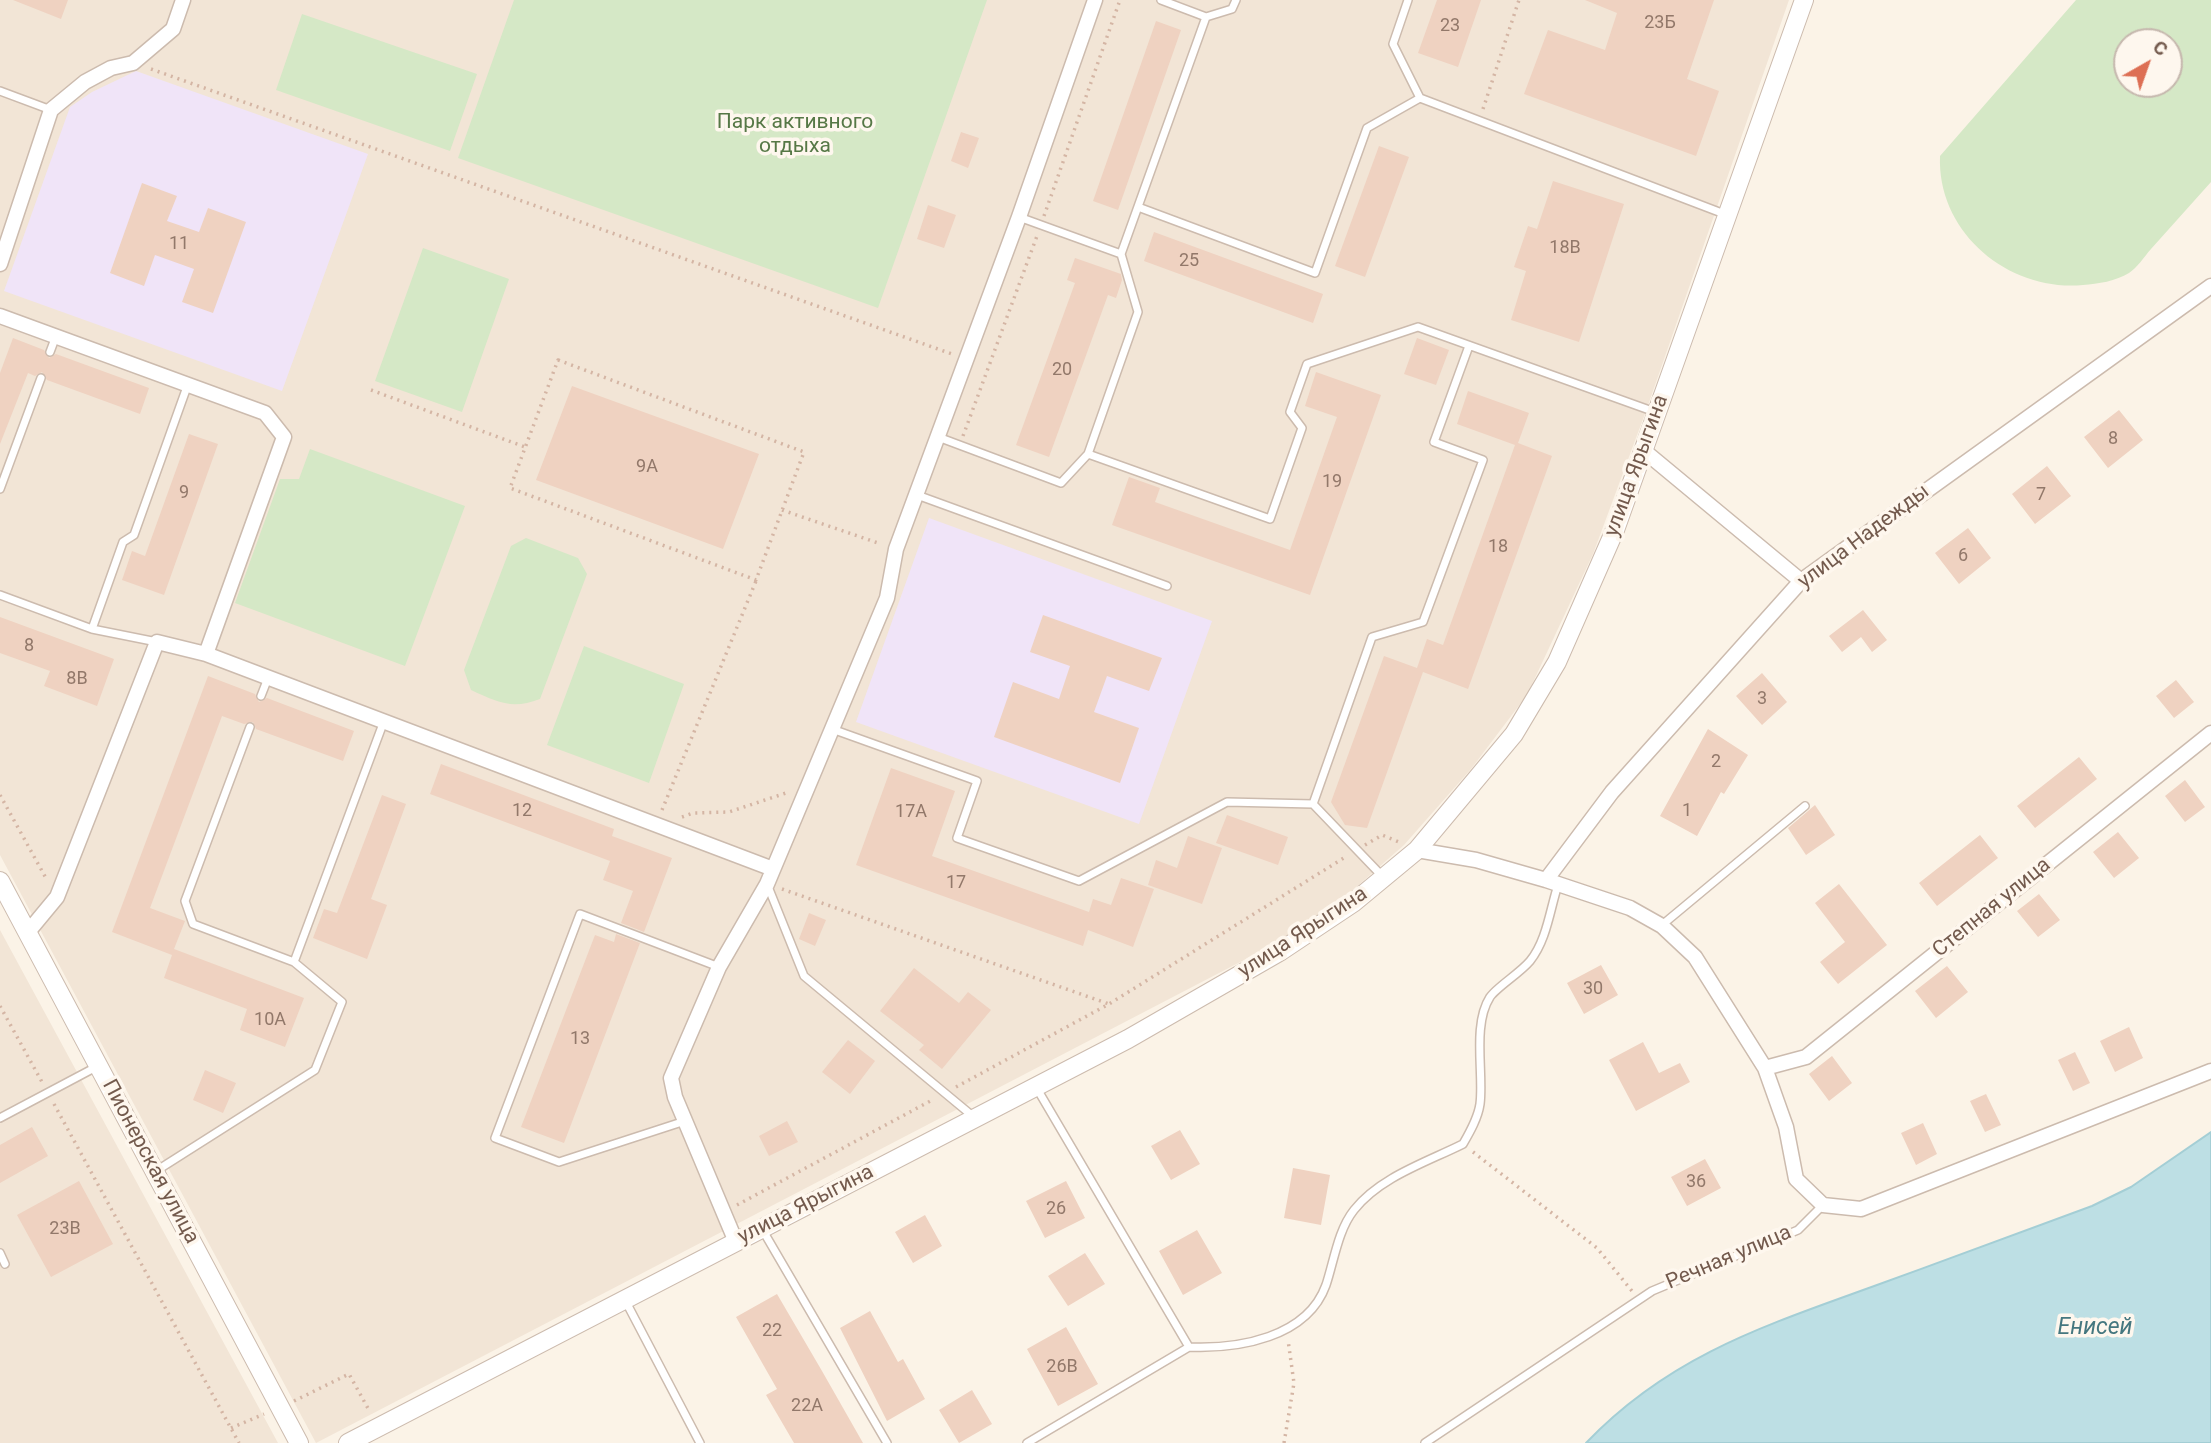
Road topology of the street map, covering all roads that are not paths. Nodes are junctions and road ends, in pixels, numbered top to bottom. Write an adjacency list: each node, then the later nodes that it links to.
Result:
1 (183, 0): 10 (street)
2 (1096, 0): 13 (street)
3 (1161, 0): 7 (lane)
4 (1236, 0): 7 (lane)
5 (1408, 0): 9 (lane)
6 (1804, 0): 12 (street, улица Ярыгина)
7 (1206, 17): 11 (lane)
8 (0, 91): 10 (lane)
9 (1420, 98): 11 (lane); 12 (lane)
10 (51, 110): 15 (street)
11 (1138, 207): 14 (lane)
12 (1727, 215): 23 (street, улица Ярыгина)
13 (1019, 218): 14 (lane); 24 (street)
14 (1121, 254): 26 (lane)
15 (0, 264)
16 (2211, 286): 29 (street, улица Надежды)
17 (0, 316): 18 (street)
18 (56, 336): 20 (lane); 22 (street)
19 (1469, 346): 23 (lane); 26 (lane); 41 (lane)
20 (50, 352)
21 (41, 378): 27 (lane)
22 (188, 384): 32 (lane); 34 (street)
23 (1656, 413): 25 (street, улица Ярыгина)
24 (938, 437): 26 (lane); 28 (street)
25 (1643, 450): 29 (street); 43 (street, улица Ярыгина)
26 (1088, 454)
27 (0, 489)
28 (917, 495): 30 (lane); 39 (street)
29 (1801, 581): 47 (street, улица Надежды)
30 (1167, 586)
31 (0, 595): 32 (lane)
32 (92, 629): 33 (lane)
33 (158, 642): 34 (street); 50 (street)
34 (206, 654): 35 (street)
35 (268, 677): 36 (lane); 37 (street)
36 (261, 696)
37 (384, 721): 44 (street); 51 (lane)
38 (250, 727): 51 (lane)
39 (831, 729): 41 (lane); 44 (street)
40 (2211, 733): 54 (street, Степная улица)
41 (1312, 804): 45 (lane)
42 (1805, 806): 49 (lane)
43 (1416, 850): 45 (street, улица Ярыгина); 47 (street)
44 (772, 869): 48 (street)
45 (1384, 878): 56 (street, улица Ярыгина)
46 (0, 881): 50 (street, Пионерская улица)
47 (1552, 882): 49 (street); 67 (lane)
48 (767, 884): 52 (street); 58 (lane)
49 (1662, 926): 54 (street)
50 (28, 932): 53 (street, Пионерская улица)
51 (294, 962): 60 (lane)
52 (719, 967): 59 (street); 59 (lane)
53 (99, 1066): 57 (lane); 60 (street, Пионерская улица)
54 (1765, 1069): 61 (street)
55 (2211, 1070): 61 (street)
56 (1035, 1087): 58 (street, улица Ярыгина); 67 (lane)
57 (0, 1118)
58 (975, 1118): 62 (street, улица Ярыгина)
59 (685, 1121): 63 (street)
60 (155, 1172): 68 (street, Пионерская улица)
61 (1823, 1205): 73 (lane, Речная улица)
62 (762, 1228): 63 (street, улица Ярыгина); 71 (lane)
63 (736, 1242): 66 (street, улица Ярыгина)
64 (0, 1253): 65 (lane)
65 (5, 1264)
66 (625, 1300): 69 (street, улица Ярыгина); 70 (lane)
67 (1189, 1347): 72 (lane)
68 (299, 1443)
69 (348, 1443)
70 (700, 1443)
71 (887, 1443)
72 (1027, 1443)
73 (1425, 1443)

